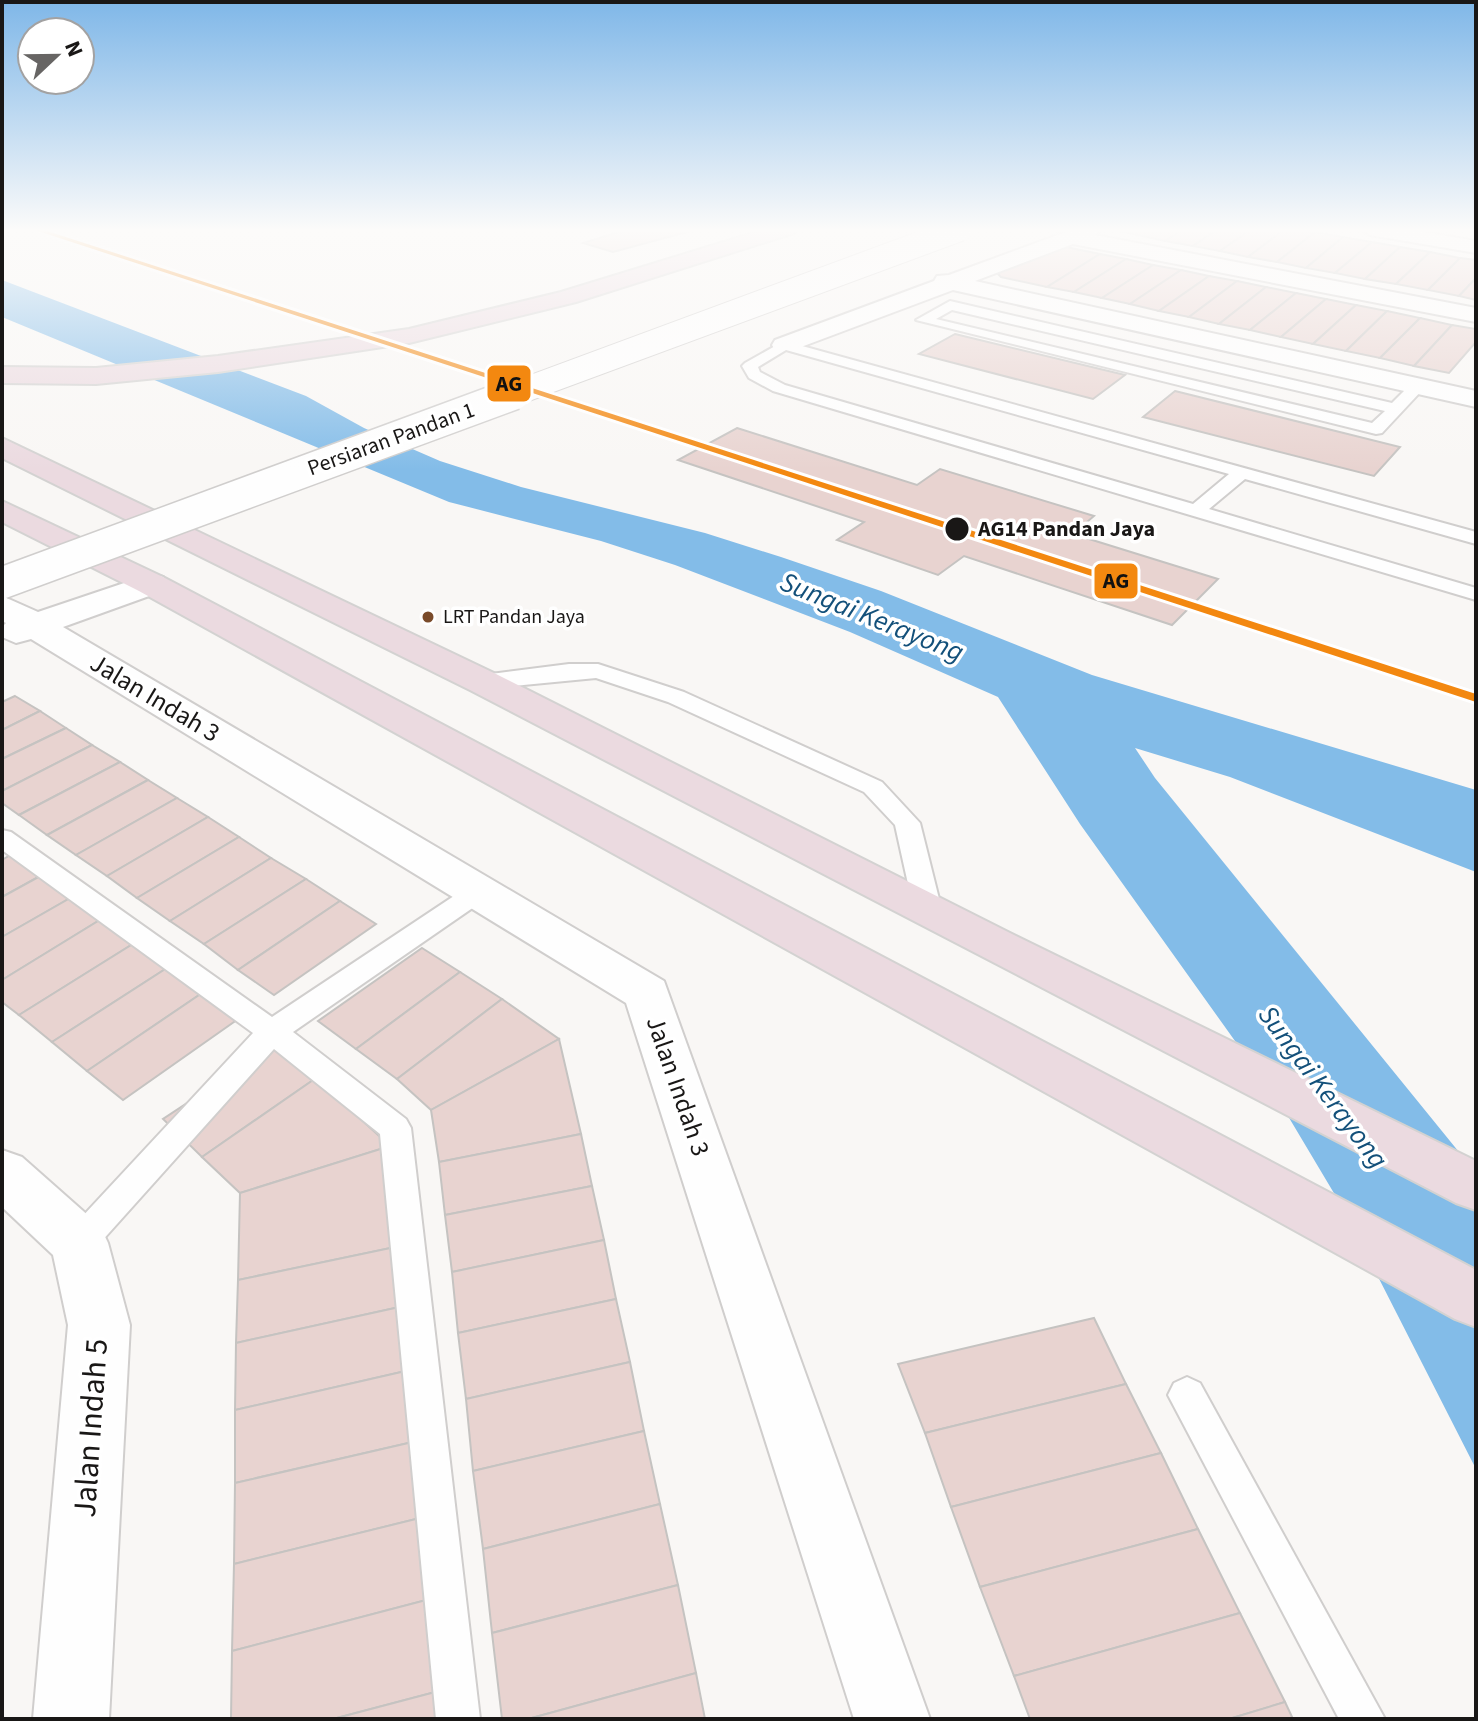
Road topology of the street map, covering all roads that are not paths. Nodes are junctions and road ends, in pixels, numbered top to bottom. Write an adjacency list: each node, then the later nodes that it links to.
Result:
1 (465, 309): 12 (highway)
2 (518, 309): 13 (highway)
3 (673, 309): 20 (street, Persiaran Pandan 1)
4 (743, 309): 22 (street, Persiaran Pandan 1, bridge)
5 (874, 309): 11 (street)
6 (942, 309): 16 (lane)
7 (968, 309): 16 (lane)
8 (1071, 309): 14 (street)
9 (1449, 309): 10 (street)
10 (1476, 315)
11 (784, 345): 18 (lane); 19 (lane)
12 (2, 358)
13 (2, 375)
14 (1417, 387): 15 (street); 16 (lane)
15 (1474, 397)
16 (1396, 409)
17 (2, 447): 26 (highway)
18 (1241, 473): 19 (lane); 21 (lane)
19 (1196, 511): 24 (lane)
20 (10, 529): 23 (highway)
21 (1476, 538)
22 (2, 583)
23 (151, 584): 25 (street); 34 (highway)
24 (1476, 594)
25 (13, 623): 28 (street, Jalan Indah 3)
26 (483, 682): 29 (highway); 29 (lane)
27 (2, 838): 30 (lane)
28 (478, 892): 30 (lane); 38 (street, Jalan Indah 3)
29 (928, 911): 32 (highway)
30 (272, 1032): 33 (lane); 37 (lane)
31 (2, 1173): 33 (street)
32 (1476, 1187)
33 (79, 1243): 36 (street, Jalan Indah 5)
34 (1476, 1300)
35 (1187, 1395): 39 (lane)
36 (71, 1719)
37 (458, 1719)
38 (892, 1719)
39 (1363, 1719)

